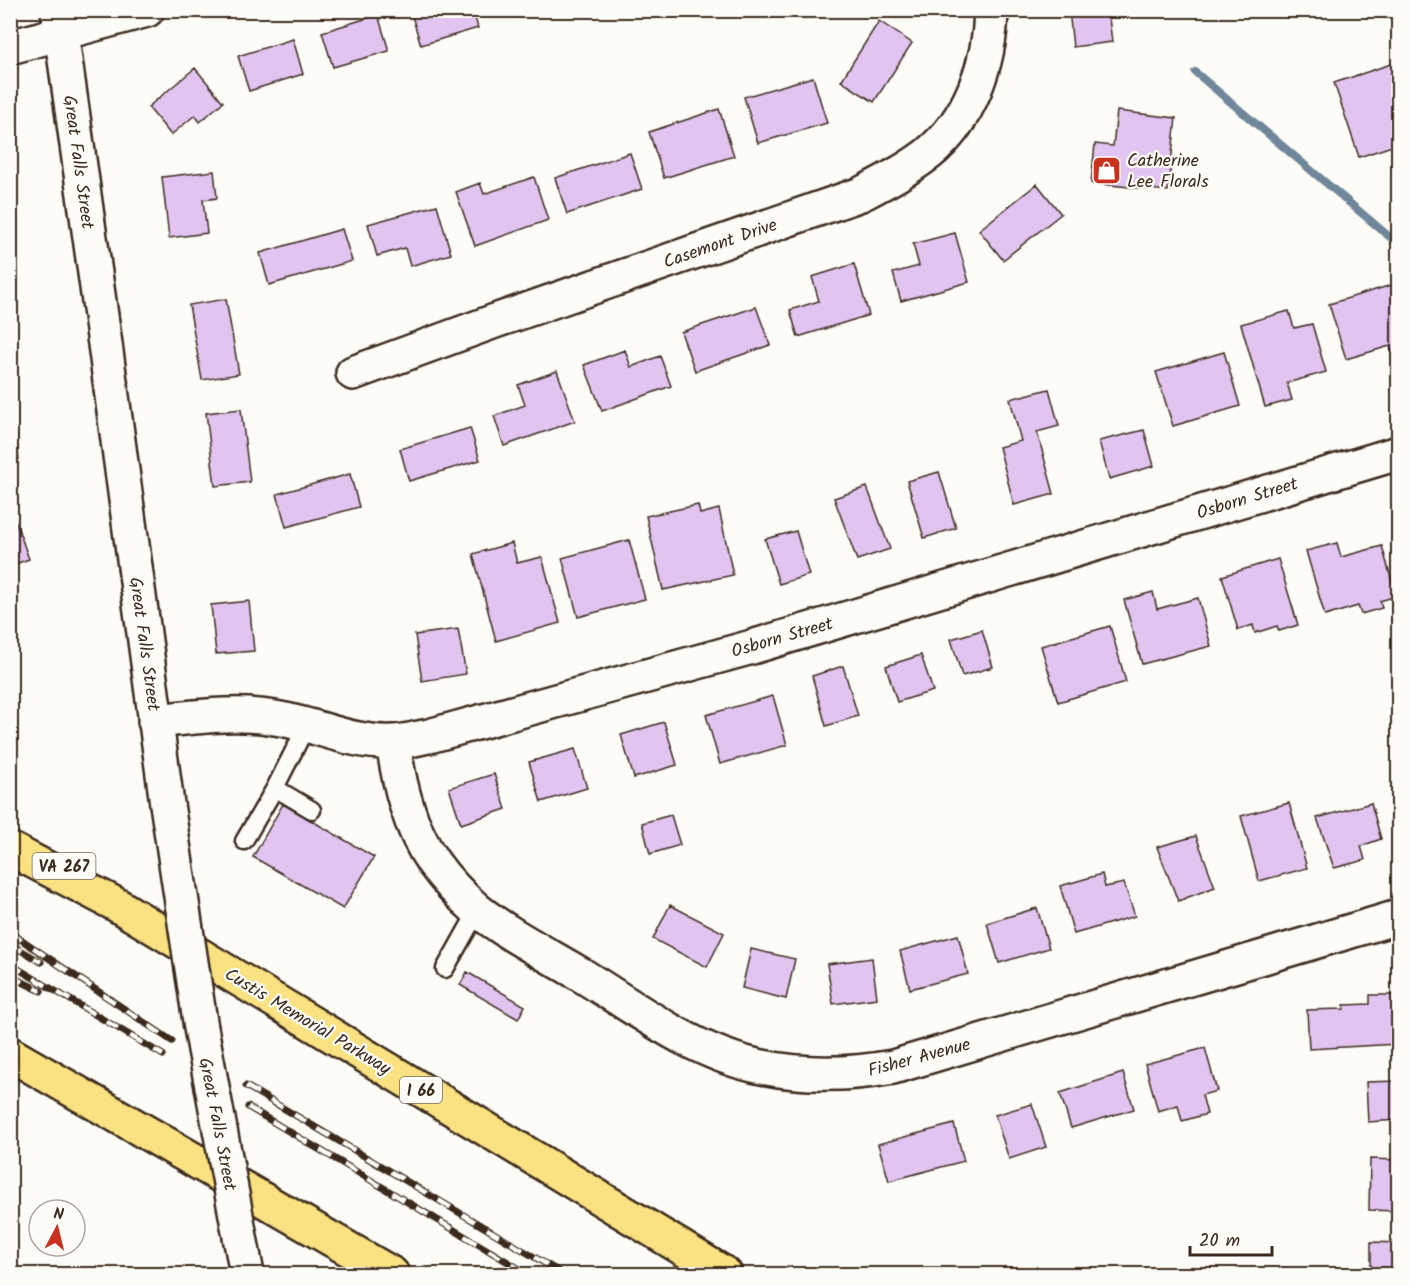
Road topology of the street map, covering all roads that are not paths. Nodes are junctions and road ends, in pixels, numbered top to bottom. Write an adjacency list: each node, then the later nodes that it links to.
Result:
1 (147, 10): 3 (street)
2 (991, 10): 5 (street, Casemont Drive)
3 (60, 21): 4 (street); 7 (street, Great Falls Street)
4 (10, 47)
5 (353, 373)
6 (1398, 453): 9 (street, Osborn Street)
7 (155, 721): 8 (street, Osborn Street); 20 (street, Great Falls Street, bridge)
8 (307, 725): 9 (street, Osborn Street); 10 (lane)
9 (393, 742): 16 (street, Fisher Avenue)
10 (275, 788): 11 (lane); 13 (lane)
11 (312, 810)
12 (10, 828): 15 (highway, VA 267)
13 (244, 841)
14 (10, 849): 15 (highway, Custis Memorial Parkway / I 66)
15 (117, 905): 22 (highway, Custis Memorial Parkway / I 66)
16 (478, 910): 17 (street, Fisher Avenue); 18 (lane)
17 (1398, 917)
18 (445, 969)
19 (10, 1054): 21 (highway)
20 (247, 1275)
21 (392, 1275)
22 (725, 1275)

